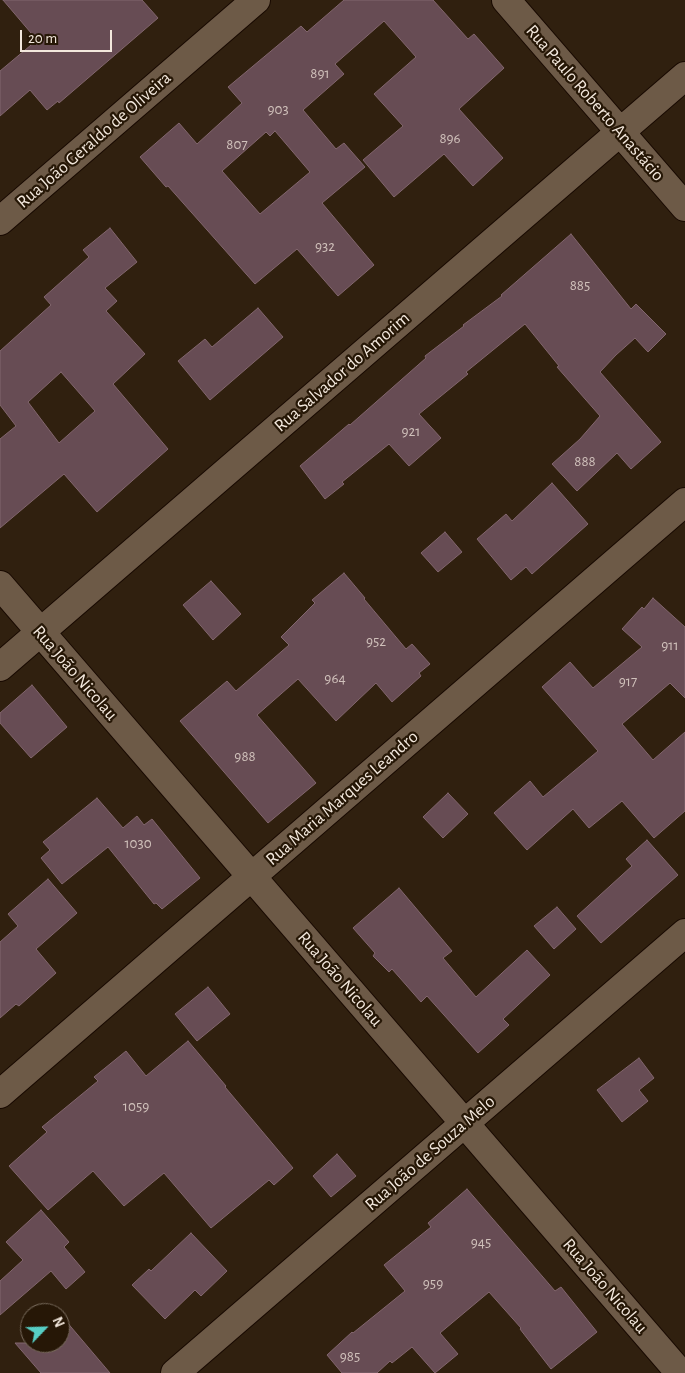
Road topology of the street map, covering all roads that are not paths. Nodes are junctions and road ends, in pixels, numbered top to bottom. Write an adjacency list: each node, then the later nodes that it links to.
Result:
1 (256, 0): 6 (street, Rua João Geraldo de Oliveira)
2 (506, 0): 4 (street, Rua Paulo Roberto Anastácio)
3 (685, 76): 4 (street, Rua Salvador do Amorim)
4 (620, 132): 5 (street, Rua Paulo Roberto Anastácio); 9 (street, Rua Salvador do Amorim)
5 (685, 207)
6 (0, 221)
7 (685, 502): 11 (street, Rua Maria Marques Leandro)
8 (0, 585): 9 (street, Rua João Nicolau)
9 (40, 632): 10 (street, Rua Salvador do Amorim); 11 (street, Rua João Nicolau)
10 (0, 667)
11 (251, 877): 13 (street, Rua Maria Marques Leandro); 14 (street, Rua João Nicolau)
12 (685, 933): 14 (street, Rua João de Souza Melo)
13 (0, 1094)
14 (464, 1123): 16 (street, Rua João de Souza Melo); 17 (street, Rua João Nicolau)
15 (685, 1369): 17 (street)
16 (175, 1373)
17 (680, 1373)

